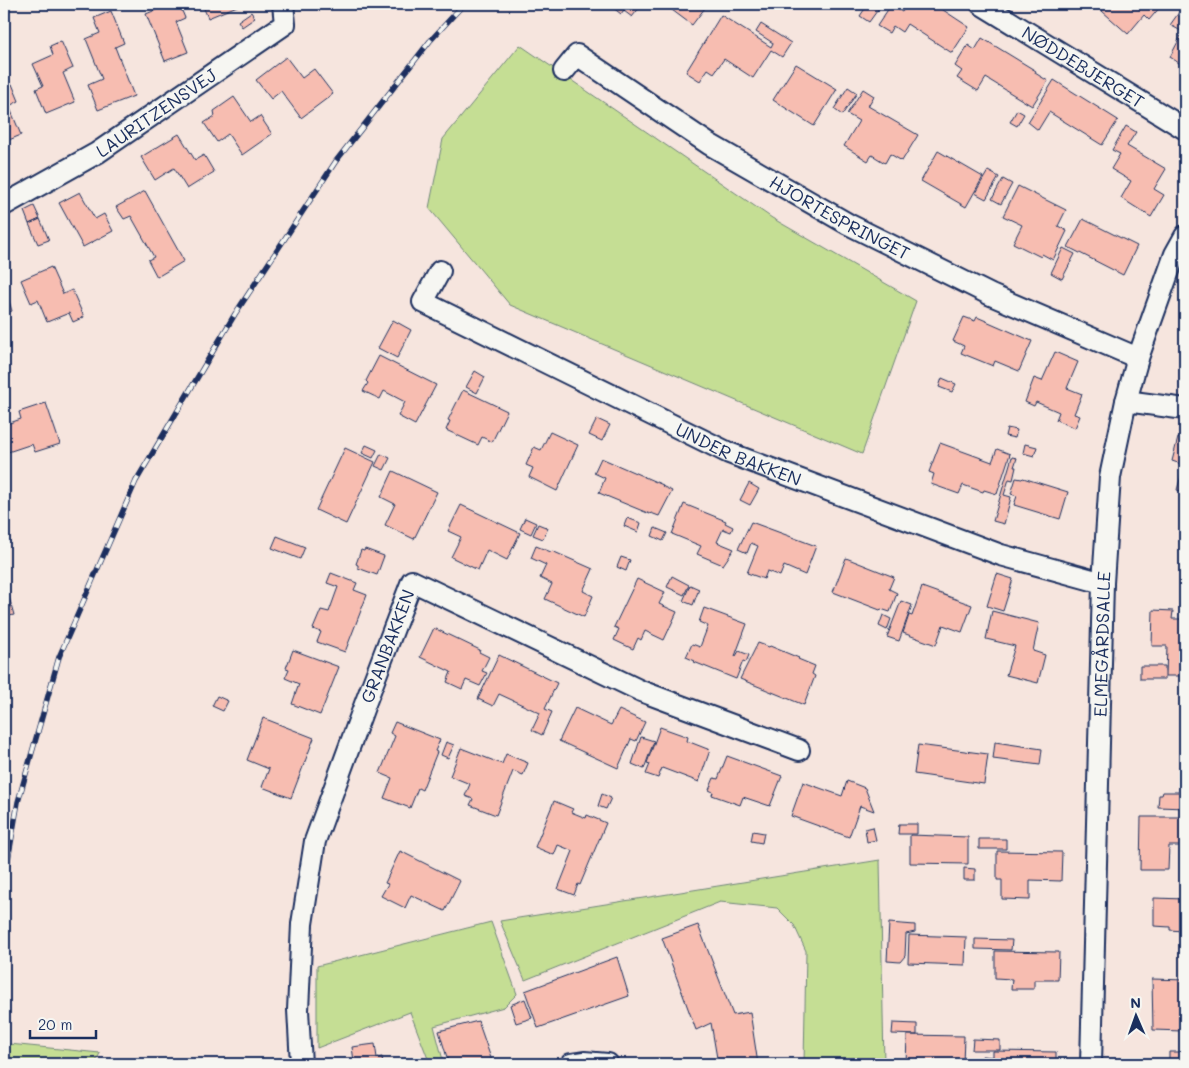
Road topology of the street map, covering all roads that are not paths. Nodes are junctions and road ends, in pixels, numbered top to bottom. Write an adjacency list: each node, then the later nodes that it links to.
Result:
1 (283, 4): 5 (street, LAURITZENSVEJ)
2 (981, 4): 4 (street, NØDDEBJERGET)
3 (564, 71): 8 (street, HJORTESPRINGET)
4 (1185, 129)
5 (4, 205)
6 (1185, 236): 8 (street, ELMEGÅRDSALLE)
7 (440, 271): 11 (street, UNDER BAKKEN)
8 (1138, 358): 9 (street, ELMEGÅRDSALLE)
9 (1126, 401): 10 (street); 11 (street, ELMEGÅRDSALLE)
10 (1185, 408)
11 (1103, 583): 16 (street, ELMEGÅRDSALLE)
12 (799, 750): 13 (street, GRANBAKKEN)
13 (301, 1064)
14 (571, 1064): 15 (street)
15 (608, 1064)
16 (1091, 1064)

